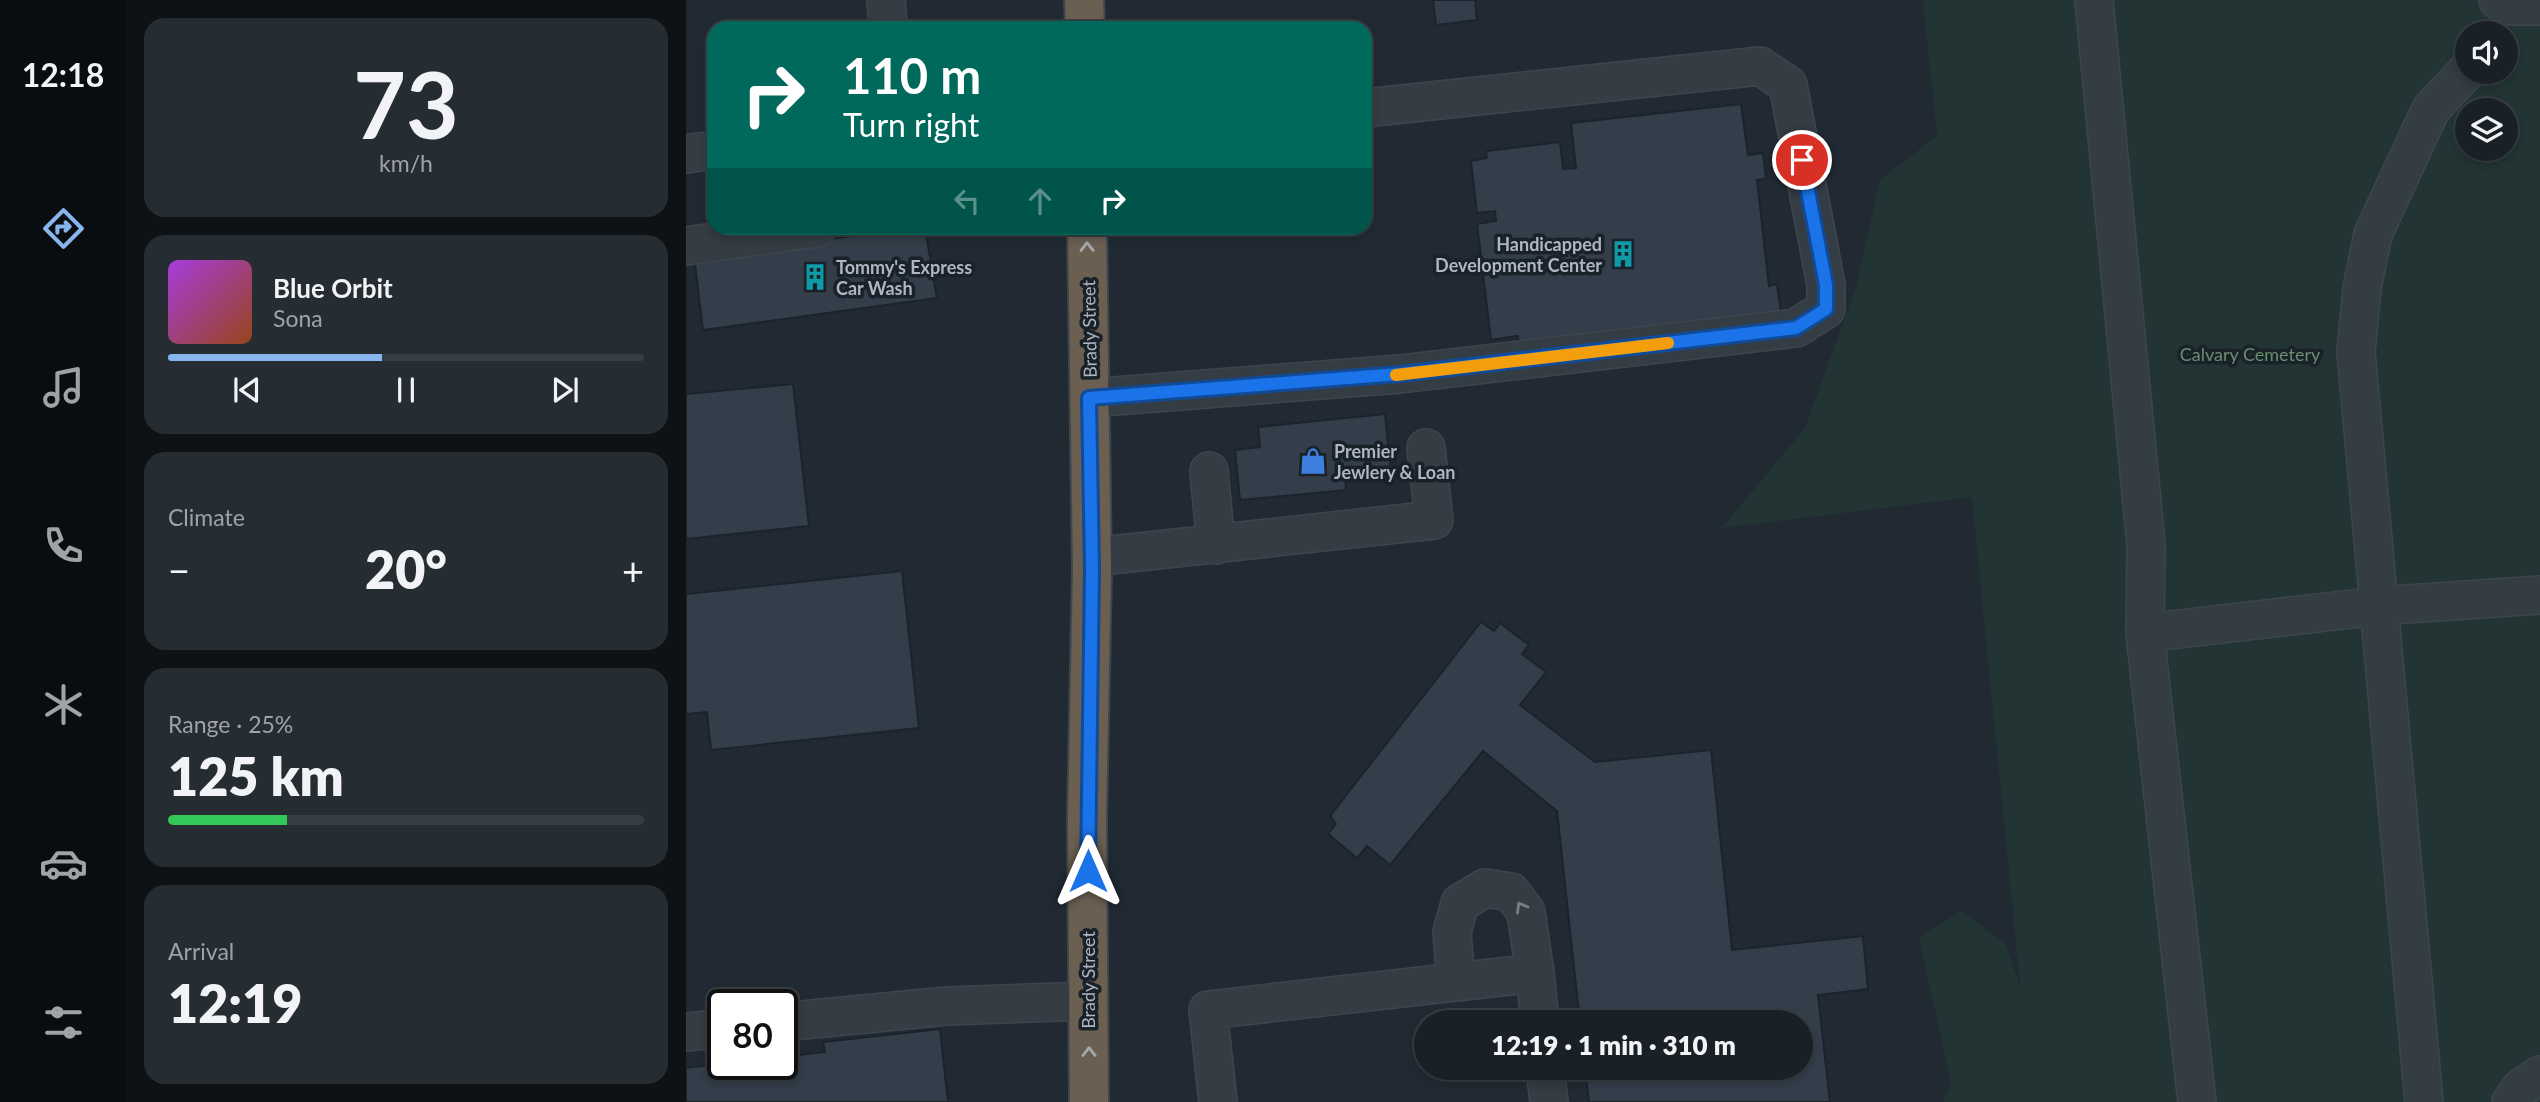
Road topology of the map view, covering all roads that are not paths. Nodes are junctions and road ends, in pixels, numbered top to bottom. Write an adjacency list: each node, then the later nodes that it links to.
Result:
1 (886, 0): 4 (street)
2 (1084, 0): 5 (highway)
3 (2094, 0): 20 (street)
4 (888, 21)
5 (1084, 21)
6 (2455, 84): 19 (street)
7 (1372, 107): 13 (street)
8 (707, 151): 9 (street)
9 (686, 153)
10 (766, 235): 12 (street)
11 (1087, 235): 13 (highway, Brady Street, one-way to 11)
12 (686, 246)
13 (1089, 398): 17 (highway, Brady Street)
14 (1426, 448): 16 (street)
15 (1209, 471): 16 (street)
16 (1216, 545): 17 (street)
17 (1092, 557): 23 (highway, Brady Street)
18 (2540, 595): 19 (street)
19 (2378, 606): 20 (street); 34 (street)
20 (2145, 633): 33 (street)
21 (1535, 973): 22 (street); 22 (street, one-way to 22); 24 (street)
22 (1456, 982): 31 (street)
23 (1089, 1002): 25 (street); 30 (highway, Brady Street, one-way to 23)
24 (1539, 1010)
25 (798, 1020)
26 (707, 1030): 27 (street)
27 (686, 1032)
28 (2540, 1075): 35 (street)
29 (1546, 1080): 32 (street)
30 (1089, 1102)
31 (1218, 1102)
32 (1549, 1102)
33 (2197, 1102)
34 (2424, 1102)
35 (2511, 1102)

